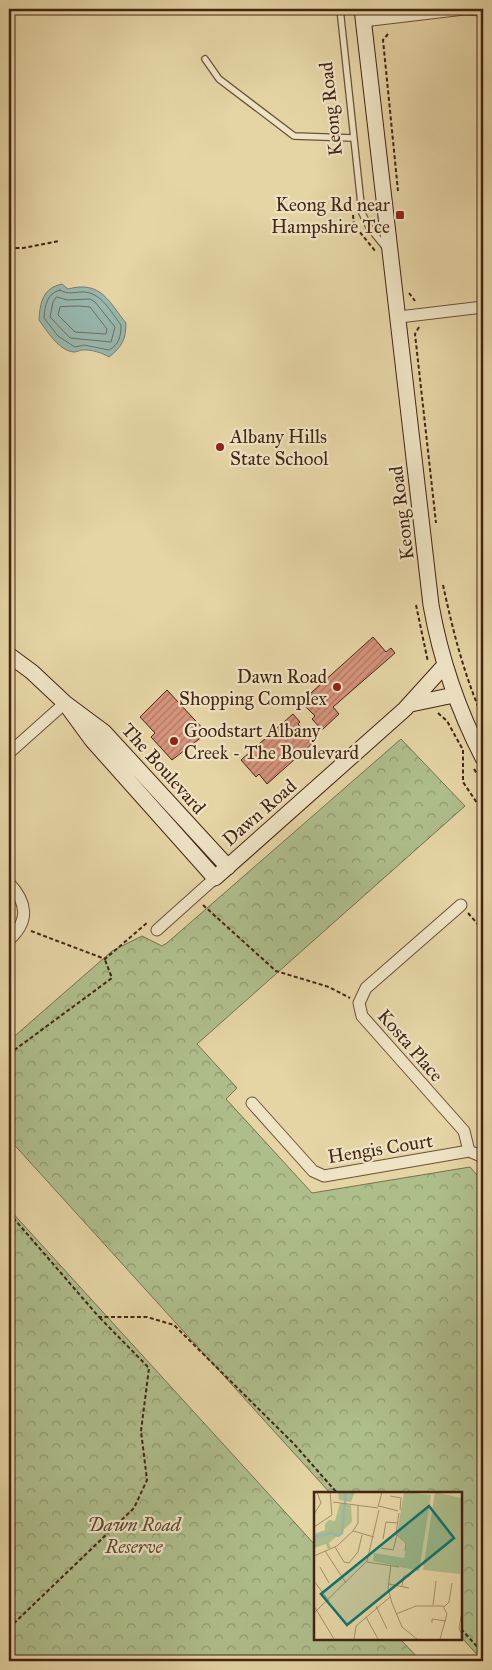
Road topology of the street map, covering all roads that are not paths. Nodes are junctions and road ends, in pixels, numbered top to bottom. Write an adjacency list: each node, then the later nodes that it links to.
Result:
1 (340, 9): 5 (lane, Keong Road)
2 (483, 10): 3 (street)
3 (363, 15): 6 (street, Keong Road)
4 (205, 59): 5 (lane)
5 (353, 138): 6 (lane, Keong Road)
6 (384, 253): 8 (street, Keong Road)
7 (483, 307): 8 (street)
8 (399, 317): 10 (street, Keong Road)
9 (9, 655): 12 (street, The Boulevard)
10 (444, 666): 11 (street, Keong Road); 13 (street, Dawn Road)
11 (454, 695): 13 (street, Dawn Road); 15 (street, Keong Road)
12 (65, 703): 14 (street); 16 (street, The Boulevard); 17 (street, The Boulevard)
13 (411, 704): 16 (street, Dawn Road)
14 (9, 753)
15 (478, 762)
16 (228, 867): 17 (street, Dawn Road)
17 (215, 878): 20 (street, Dawn Road)
18 (9, 882): 21 (street)
19 (461, 905): 23 (street, Kosta Place)
20 (153, 926)
21 (9, 940)
22 (252, 1103): 23 (street, Hengis Court)
23 (469, 1152): 24 (street, Hengis Court)
24 (483, 1157)

